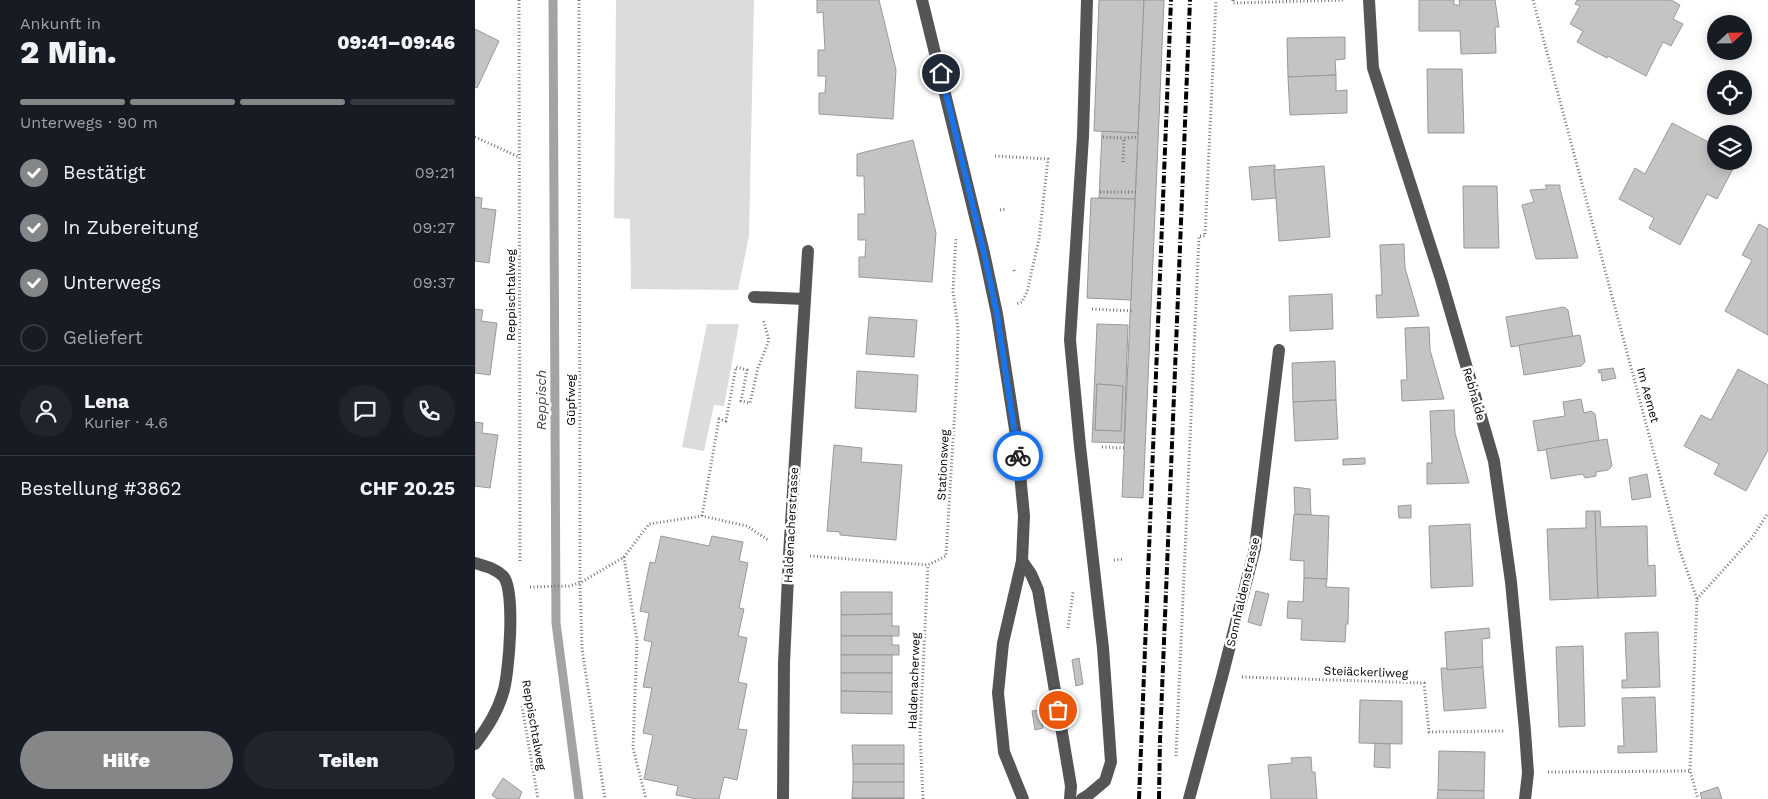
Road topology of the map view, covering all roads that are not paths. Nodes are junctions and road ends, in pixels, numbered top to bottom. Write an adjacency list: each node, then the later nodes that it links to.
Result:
1 (922, 0): 8 (street)
2 (1087, 0): 14 (street)
3 (1369, 0): 16 (street, Rebhalde)
4 (808, 251): 6 (street, Haldenacherstrasse)
5 (759, 297): 6 (street)
6 (805, 298): 11 (street, Haldenacherstrasse)
7 (1279, 350): 15 (street, Sonnhaldenstrasse)
8 (1022, 561): 12 (street); 13 (street)
9 (475, 563): 10 (street)
10 (475, 744)
11 (783, 799)
12 (1023, 799)
13 (1070, 799)
14 (1082, 799)
15 (1189, 799)
16 (1525, 799)

